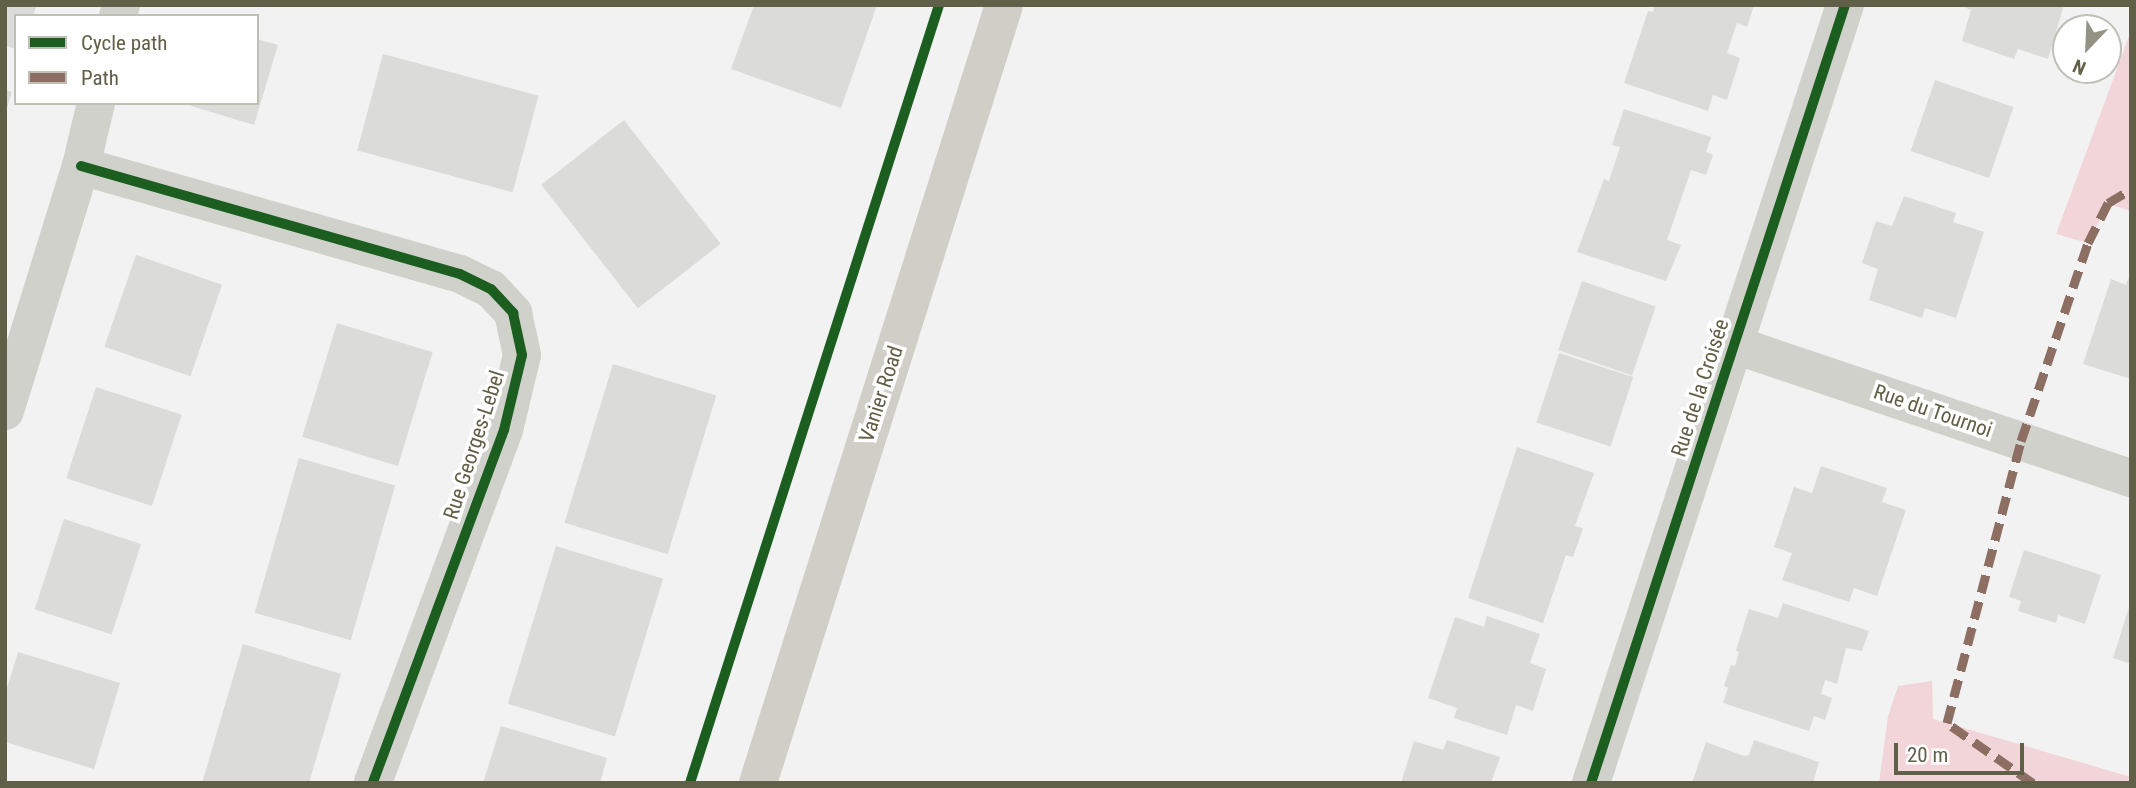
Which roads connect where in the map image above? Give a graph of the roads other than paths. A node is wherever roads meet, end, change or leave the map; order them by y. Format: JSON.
{"nodes":[{"id":1,"x":1004,"y":5,"type":"edge"},
{"id":2,"x":1845,"y":5,"type":"edge"},
{"id":3,"x":96,"y":105,"type":"edge"},
{"id":4,"x":81,"y":166,"type":"junction"},
{"id":5,"x":1735,"y":345,"type":"junction"},
{"id":6,"x":5,"y":411,"type":"edge"},
{"id":7,"x":2131,"y":478,"type":"edge"},
{"id":8,"x":373,"y":783,"type":"edge"},
{"id":9,"x":758,"y":783,"type":"edge"},
{"id":10,"x":1591,"y":783,"type":"edge"}],
"edges":[{"from":1,"to":9,"type":"main road","name":"Vanier Road"},
{"from":2,"to":5,"type":"street","name":"Rue de la Croisée"},
{"from":3,"to":4,"type":"street"},
{"from":4,"to":6,"type":"street"},
{"from":4,"to":8,"type":"street","name":"Rue Georges-Lebel"},
{"from":5,"to":7,"type":"street","name":"Rue du Tournoi"},
{"from":5,"to":10,"type":"street","name":"Rue de la Croisée"}]}
